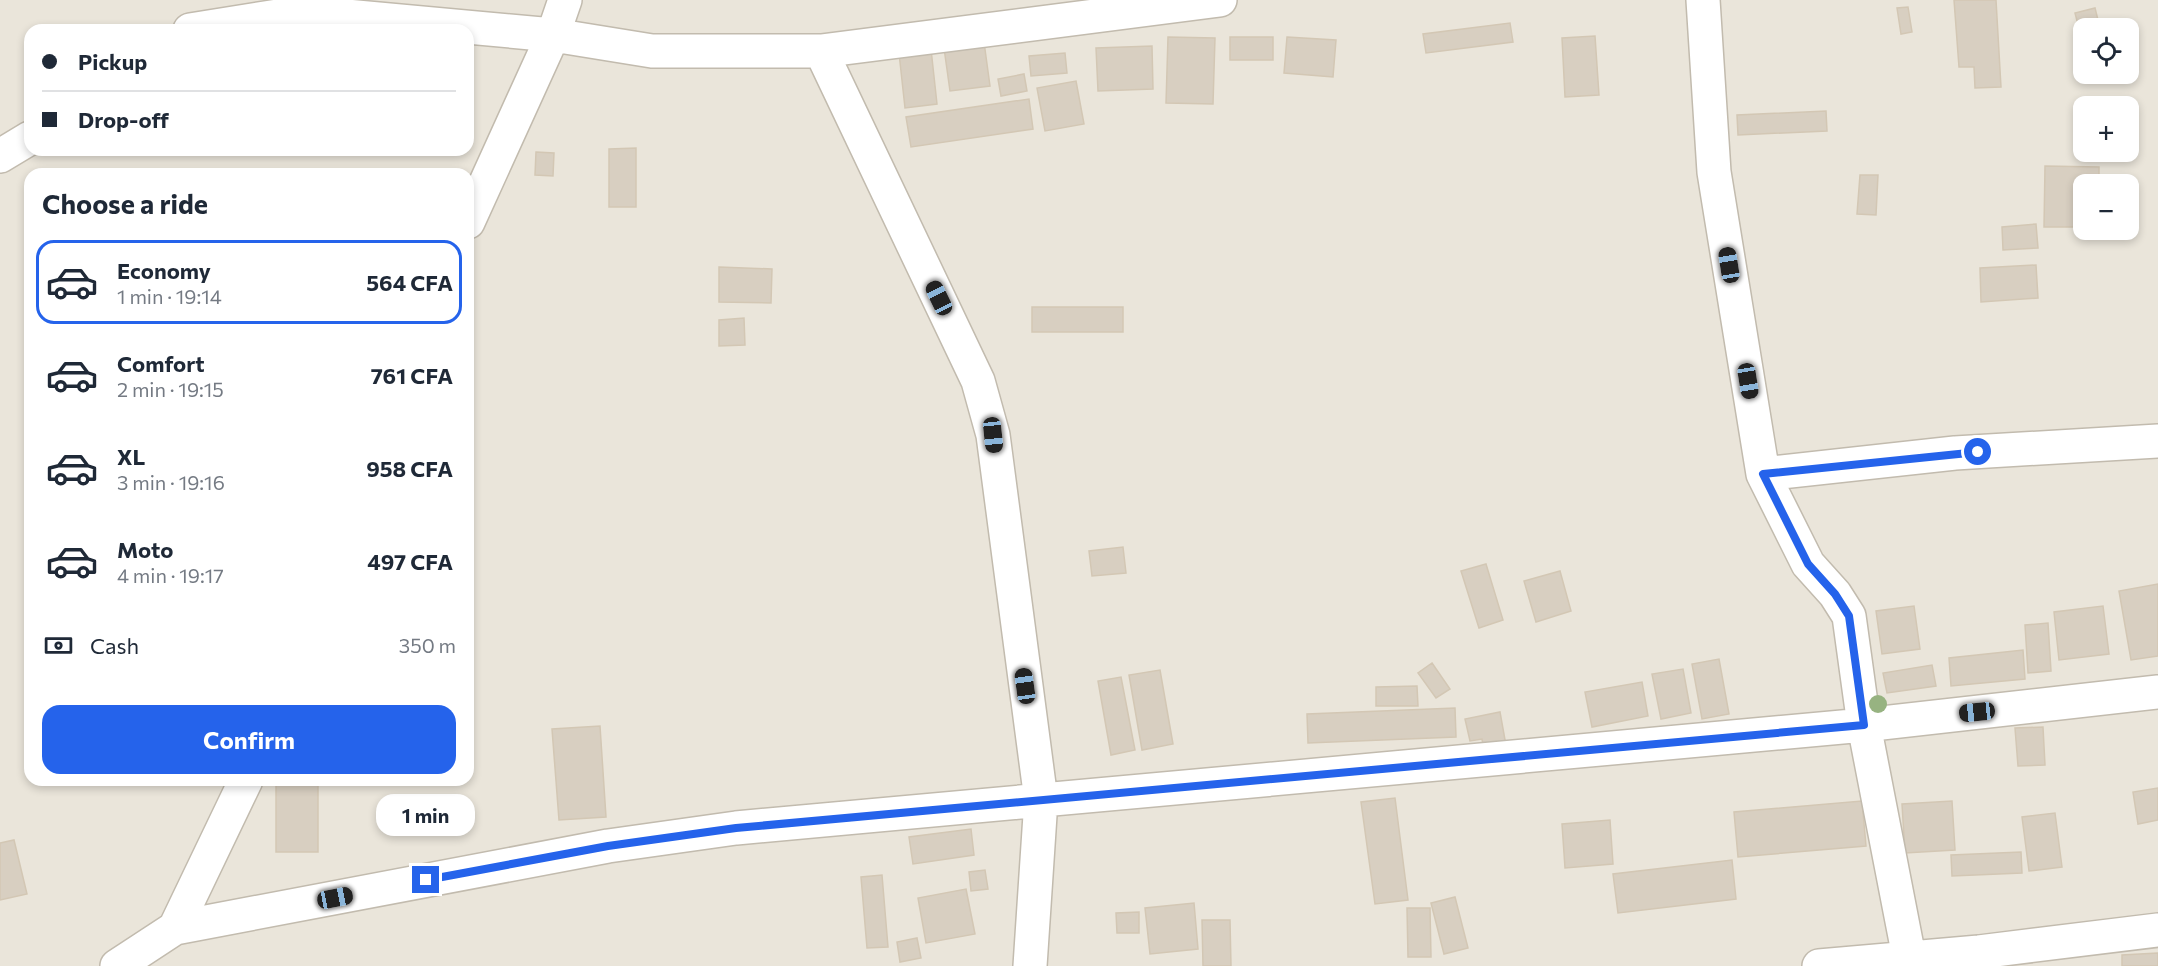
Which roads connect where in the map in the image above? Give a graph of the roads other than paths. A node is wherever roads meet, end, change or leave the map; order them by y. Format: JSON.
{"nodes":[{"id":1,"x":565,"y":0,"type":"edge"},
{"id":2,"x":1220,"y":0,"type":"edge"},
{"id":3,"x":1703,"y":0,"type":"edge"},
{"id":4,"x":1127,"y":7,"type":"edge"},
{"id":5,"x":228,"y":24,"type":"edge"},
{"id":6,"x":433,"y":24,"type":"edge"},
{"id":7,"x":474,"y":28,"type":"edge"},
{"id":8,"x":553,"y":35,"type":"junction"},
{"id":9,"x":821,"y":51,"type":"junction"},
{"id":10,"x":24,"y":142,"type":"edge"},
{"id":11,"x":0,"y":156,"type":"edge"},
{"id":12,"x":474,"y":209,"type":"edge"},
{"id":13,"x":2158,"y":441,"type":"edge"},
{"id":14,"x":1763,"y":474,"type":"junction"},
{"id":15,"x":2158,"y":692,"type":"edge"},
{"id":16,"x":1864,"y":725,"type":"junction"},
{"id":17,"x":243,"y":786,"type":"edge"},
{"id":18,"x":1041,"y":800,"type":"junction"},
{"id":19,"x":175,"y":928,"type":"junction"},
{"id":20,"x":2158,"y":930,"type":"edge"},
{"id":21,"x":1909,"y":957,"type":"junction"},
{"id":22,"x":117,"y":966,"type":"edge"},
{"id":23,"x":1030,"y":966,"type":"edge"},
{"id":24,"x":1819,"y":966,"type":"edge"}],
"edges":[{"from":1,"to":8,"type":"street"},
{"from":2,"to":4,"type":"street"},
{"from":3,"to":14,"type":"street"},
{"from":4,"to":9,"type":"street"},
{"from":5,"to":6,"type":"street"},
{"from":7,"to":8,"type":"street"},
{"from":8,"to":9,"type":"street"},
{"from":8,"to":12,"type":"street"},
{"from":9,"to":18,"type":"street"},
{"from":10,"to":11,"type":"street"},
{"from":13,"to":14,"type":"street"},
{"from":14,"to":16,"type":"street"},
{"from":15,"to":16,"type":"street"},
{"from":16,"to":18,"type":"street"},
{"from":16,"to":21,"type":"street"},
{"from":17,"to":19,"type":"street"},
{"from":18,"to":19,"type":"street"},
{"from":18,"to":23,"type":"street"},
{"from":19,"to":22,"type":"street"},
{"from":20,"to":21,"type":"street"},
{"from":21,"to":24,"type":"street"}]}
